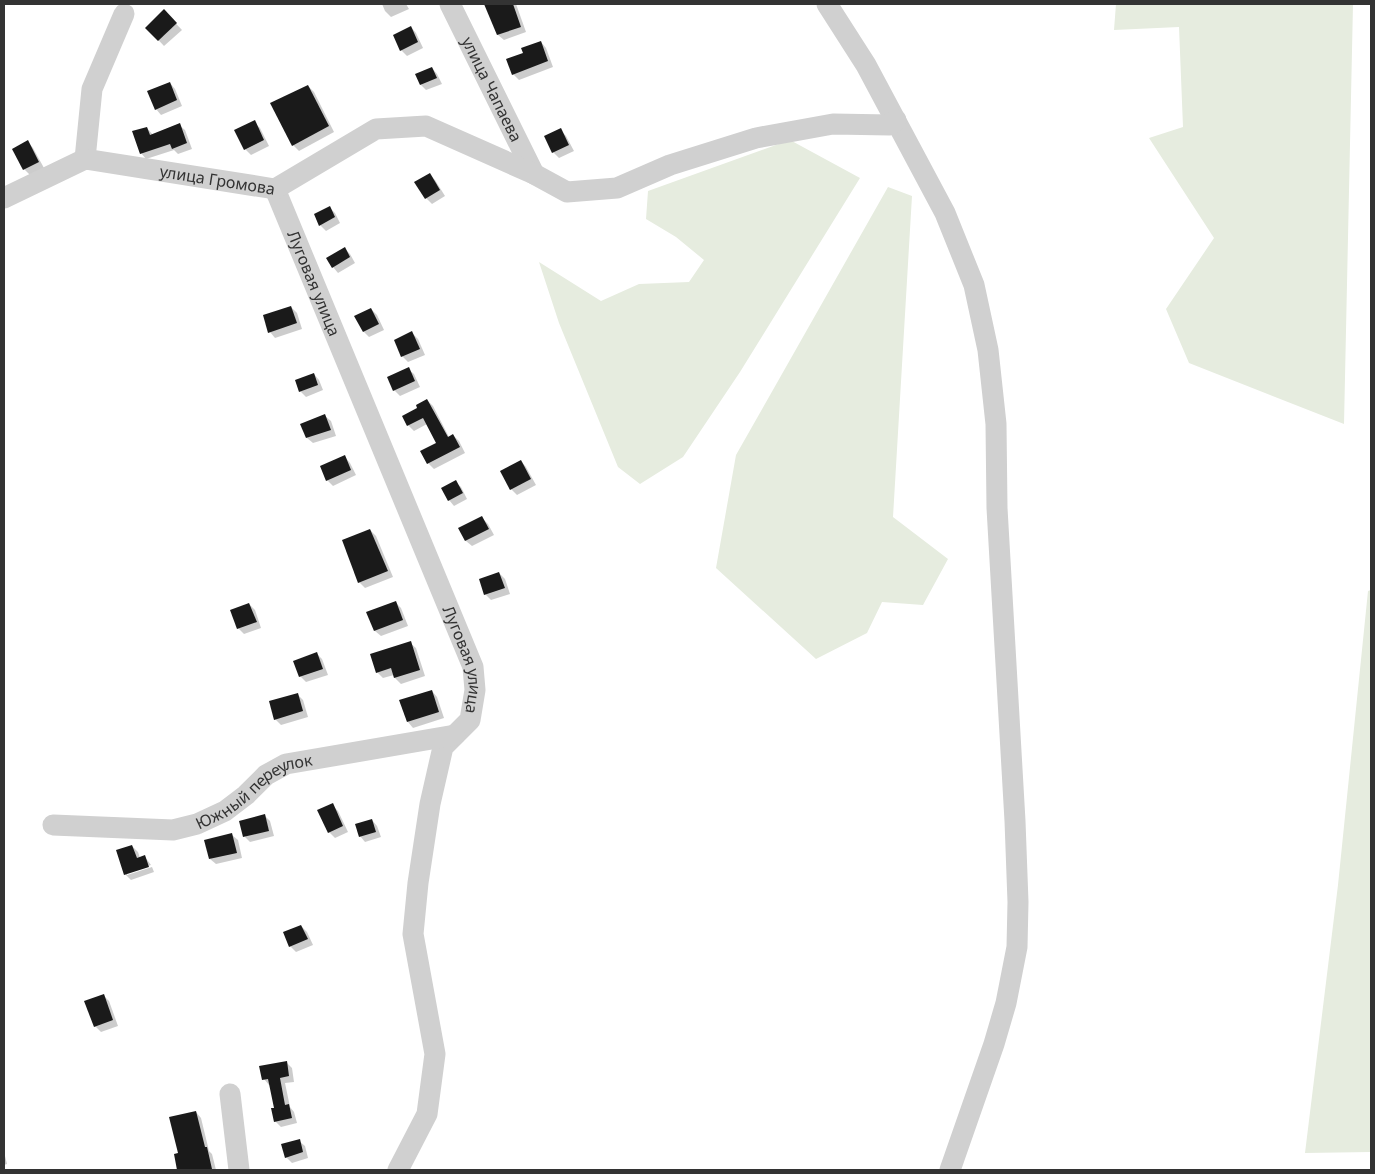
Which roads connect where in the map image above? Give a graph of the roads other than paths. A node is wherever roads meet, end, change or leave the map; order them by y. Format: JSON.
{"nodes":[{"id":1,"x":450,"y":4,"type":"edge"},
{"id":2,"x":827,"y":4,"type":"edge"},
{"id":3,"x":124,"y":14,"type":"dead end"},
{"id":4,"x":896,"y":120,"type":"junction"},
{"id":5,"x":85,"y":159,"type":"junction"},
{"id":6,"x":534,"y":174,"type":"junction"},
{"id":7,"x":275,"y":189,"type":"junction"},
{"id":8,"x":4,"y":198,"type":"edge"},
{"id":9,"x":455,"y":736,"type":"junction"},
{"id":10,"x":53,"y":824,"type":"dead end"},
{"id":11,"x":230,"y":1094,"type":"dead end"},
{"id":12,"x":239,"y":1170,"type":"edge"},
{"id":13,"x":398,"y":1170,"type":"edge"},
{"id":14,"x":950,"y":1170,"type":"edge"}],
"edges":[{"from":1,"to":6,"type":"street","name":"улица Чапаева"},
{"from":2,"to":4,"type":"street"},
{"from":3,"to":5,"type":"street"},
{"from":4,"to":6,"type":"street","name":"улица Громова"},
{"from":4,"to":14,"type":"street"},
{"from":5,"to":7,"type":"street","name":"улица Громова"},
{"from":5,"to":8,"type":"street"},
{"from":6,"to":7,"type":"street","name":"улица Громова"},
{"from":7,"to":9,"type":"street","name":"Луговая улица"},
{"from":9,"to":10,"type":"street","name":"Южный переулок"},
{"from":9,"to":13,"type":"street","name":"Луговая улица"},
{"from":11,"to":12,"type":"street"}]}
